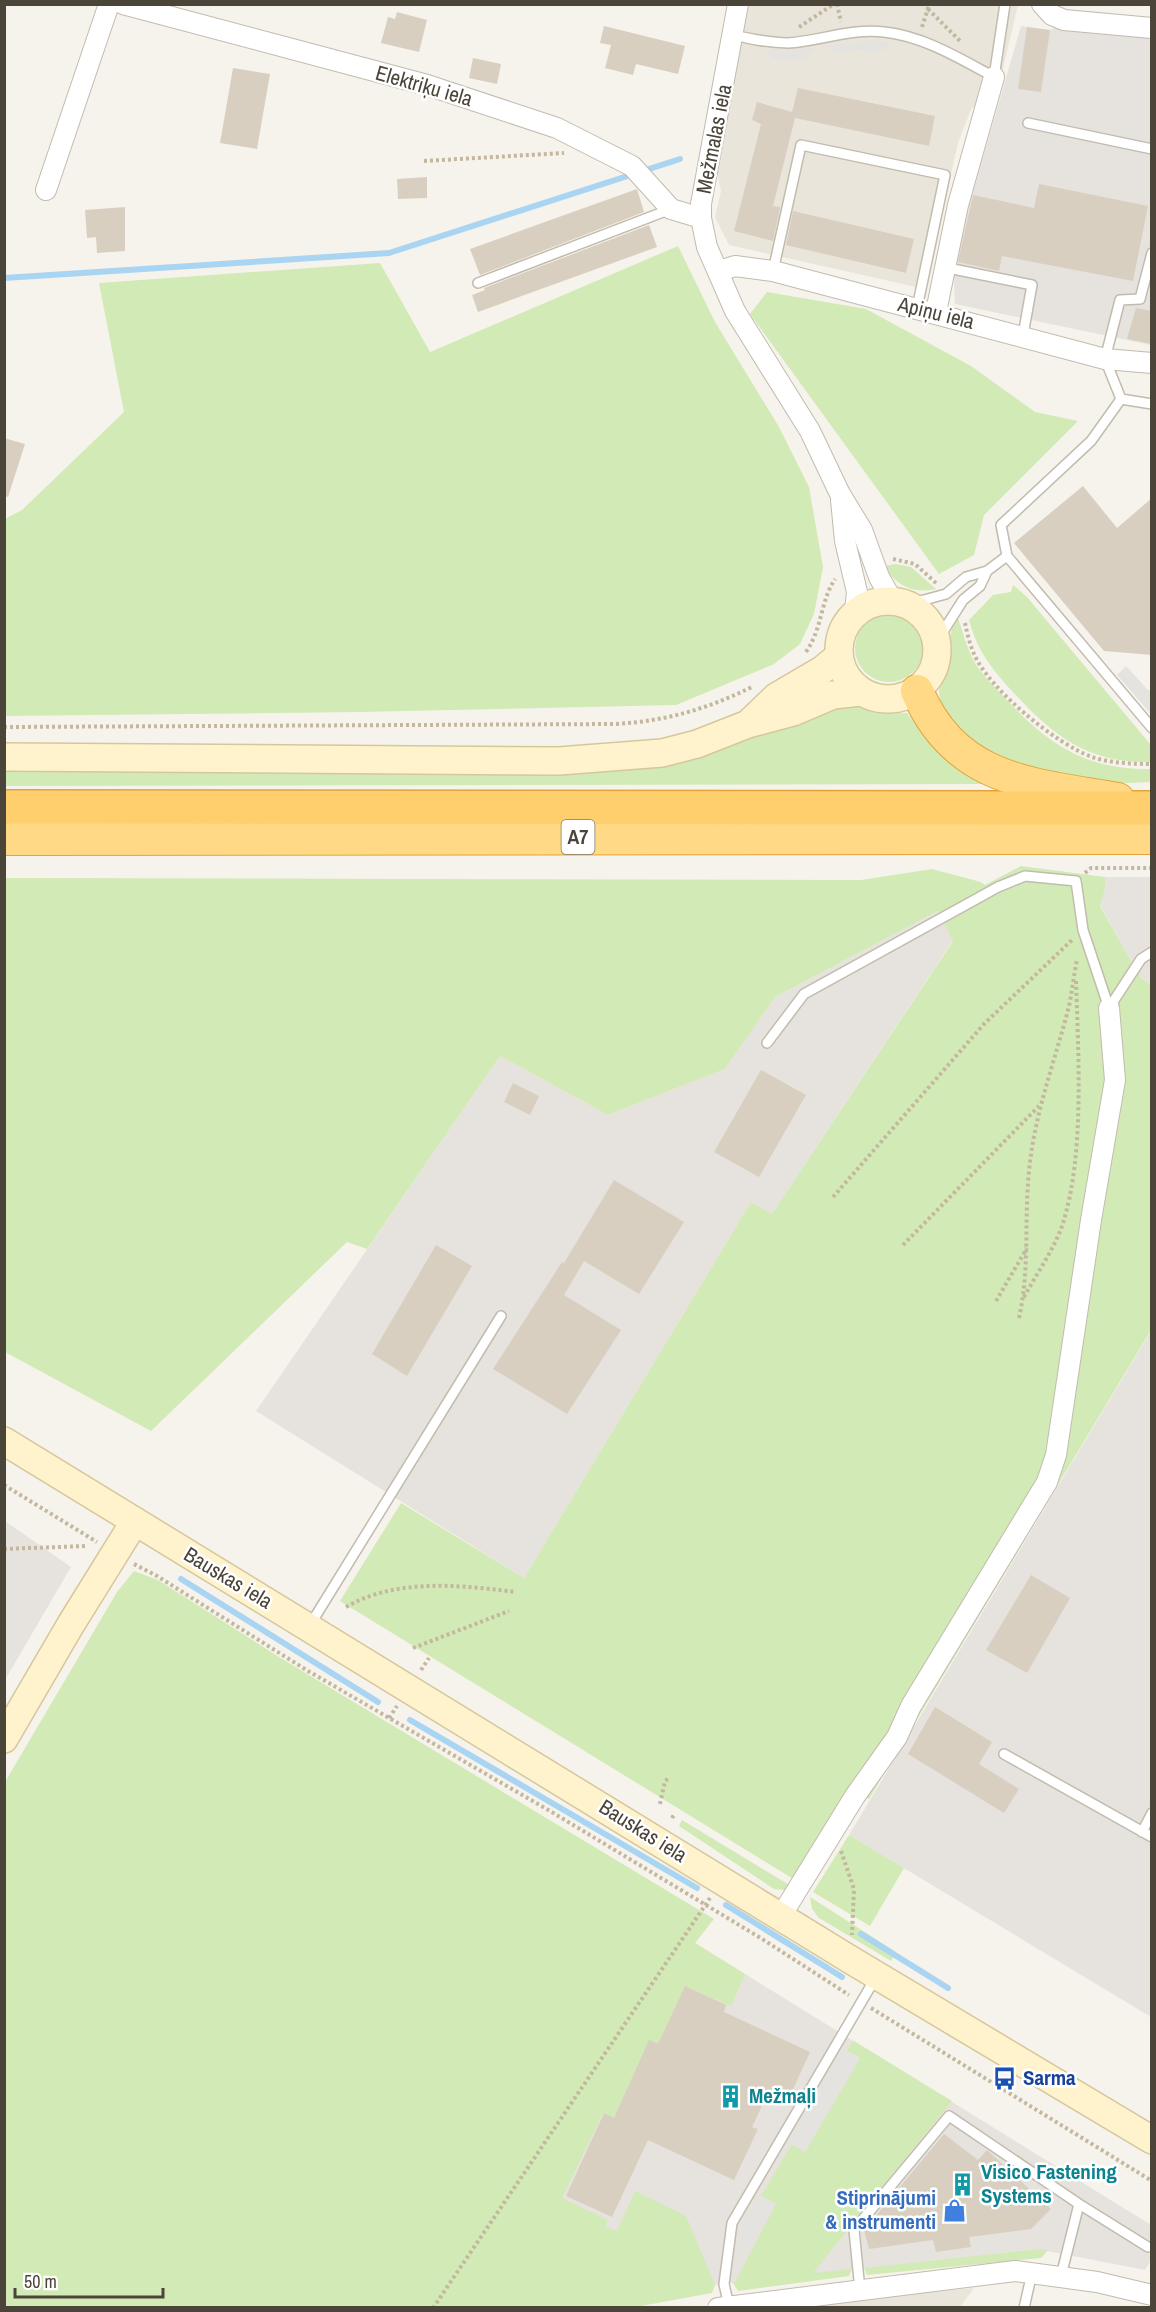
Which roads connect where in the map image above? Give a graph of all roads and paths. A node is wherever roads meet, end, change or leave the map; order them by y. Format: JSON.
{"nodes":[{"id":1,"x":109,"y":4,"type":"edge"},
{"id":2,"x":123,"y":4,"type":"edge"},
{"id":3,"x":738,"y":4,"type":"edge"},
{"id":4,"x":835,"y":4,"type":"edge"},
{"id":5,"x":1005,"y":4,"type":"edge"},
{"id":6,"x":1042,"y":4,"type":"edge"},
{"id":7,"x":928,"y":7,"type":"edge"},
{"id":8,"x":841,"y":22,"type":"dead end"},
{"id":9,"x":921,"y":28,"type":"dead end"},
{"id":10,"x":1152,"y":28,"type":"edge"},
{"id":11,"x":797,"y":30,"type":"dead end"},
{"id":12,"x":733,"y":35,"type":"junction"},
{"id":13,"x":964,"y":48,"type":"dead end"},
{"id":14,"x":994,"y":77,"type":"junction"},
{"id":15,"x":1028,"y":123,"type":"dead end"},
{"id":16,"x":1152,"y":149,"type":"edge"},
{"id":17,"x":603,"y":151,"type":"junction"},
{"id":18,"x":424,"y":161,"type":"dead end"},
{"id":19,"x":46,"y":190,"type":"dead end"},
{"id":20,"x":671,"y":209,"type":"junction"},
{"id":21,"x":701,"y":218,"type":"junction"},
{"id":22,"x":1152,"y":252,"type":"edge"},
{"id":23,"x":944,"y":267,"type":"junction"},
{"id":24,"x":720,"y":271,"type":"junction"},
{"id":25,"x":772,"y":271,"type":"junction"},
{"id":26,"x":478,"y":283,"type":"dead end"},
{"id":27,"x":926,"y":310,"type":"junction"},
{"id":28,"x":1023,"y":335,"type":"junction"},
{"id":29,"x":1105,"y":359,"type":"junction"},
{"id":30,"x":1152,"y":363,"type":"edge"},
{"id":31,"x":1121,"y":399,"type":"junction"},
{"id":32,"x":1152,"y":404,"type":"edge"},
{"id":33,"x":840,"y":494,"type":"junction"},
{"id":34,"x":1007,"y":556,"type":"junction"},
{"id":35,"x":888,"y":559,"type":"dead end"},
{"id":36,"x":987,"y":571,"type":"junction"},
{"id":37,"x":839,"y":576,"type":"dead end"},
{"id":38,"x":939,"y":586,"type":"dead end"},
{"id":39,"x":901,"y":602,"type":"junction"},
{"id":40,"x":855,"y":611,"type":"junction"},
{"id":41,"x":961,"y":615,"type":"dead end"},
{"id":42,"x":937,"y":640,"type":"junction"},
{"id":43,"x":838,"y":656,"type":"junction"},
{"id":44,"x":798,"y":658,"type":"dead end"},
{"id":45,"x":756,"y":685,"type":"dead end"},
{"id":46,"x":917,"y":690,"type":"junction"},
{"id":47,"x":861,"y":692,"type":"junction"},
{"id":48,"x":748,"y":724,"type":"junction"},
{"id":49,"x":1150,"y":725,"type":"edge"},
{"id":50,"x":4,"y":727,"type":"edge"},
{"id":51,"x":4,"y":757,"type":"edge"},
{"id":52,"x":1152,"y":764,"type":"edge"},
{"id":53,"x":1152,"y":806,"type":"edge"},
{"id":54,"x":4,"y":807,"type":"edge"},
{"id":55,"x":1152,"y":838,"type":"edge"},
{"id":56,"x":4,"y":839,"type":"edge"},
{"id":57,"x":1091,"y":868,"type":"dead end"},
{"id":58,"x":1152,"y":868,"type":"edge"},
{"id":59,"x":1083,"y":930,"type":"junction"},
{"id":60,"x":1152,"y":952,"type":"edge"},
{"id":61,"x":1075,"y":969,"type":"junction"},
{"id":62,"x":1109,"y":1008,"type":"junction"},
{"id":63,"x":767,"y":1043,"type":"dead end"},
{"id":64,"x":1040,"y":1106,"type":"junction"},
{"id":65,"x":833,"y":1197,"type":"dead end"},
{"id":66,"x":903,"y":1245,"type":"dead end"},
{"id":67,"x":1027,"y":1248,"type":"junction"},
{"id":68,"x":1024,"y":1298,"type":"junction"},
{"id":69,"x":996,"y":1301,"type":"dead end"},
{"id":70,"x":501,"y":1316,"type":"dead end"},
{"id":71,"x":1019,"y":1318,"type":"dead end"},
{"id":72,"x":4,"y":1441,"type":"edge"},
{"id":73,"x":4,"y":1485,"type":"edge"},
{"id":74,"x":135,"y":1521,"type":"junction"},
{"id":75,"x":86,"y":1546,"type":"dead end"},
{"id":76,"x":4,"y":1548,"type":"edge"},
{"id":77,"x":116,"y":1553,"type":"junction"},
{"id":78,"x":516,"y":1592,"type":"dead end"},
{"id":79,"x":346,"y":1608,"type":"dead end"},
{"id":80,"x":509,"y":1611,"type":"dead end"},
{"id":81,"x":308,"y":1627,"type":"junction"},
{"id":82,"x":413,"y":1648,"type":"dead end"},
{"id":83,"x":4,"y":1739,"type":"edge"},
{"id":84,"x":1004,"y":1754,"type":"dead end"},
{"id":85,"x":669,"y":1778,"type":"dead end"},
{"id":86,"x":660,"y":1804,"type":"dead end"},
{"id":87,"x":675,"y":1813,"type":"dead end"},
{"id":88,"x":1152,"y":1813,"type":"edge"},
{"id":89,"x":672,"y":1818,"type":"dead end"},
{"id":90,"x":1142,"y":1832,"type":"junction"},
{"id":91,"x":833,"y":1834,"type":"junction"},
{"id":92,"x":1152,"y":1837,"type":"edge"},
{"id":93,"x":722,"y":1880,"type":"junction"},
{"id":94,"x":706,"y":1905,"type":"junction"},
{"id":95,"x":781,"y":1916,"type":"junction"},
{"id":96,"x":851,"y":1960,"type":"junction"},
{"id":97,"x":878,"y":1975,"type":"junction"},
{"id":98,"x":862,"y":2002,"type":"junction"},
{"id":99,"x":998,"y":2073,"type":"dead end"},
{"id":100,"x":992,"y":2082,"type":"junction"},
{"id":101,"x":1152,"y":2140,"type":"edge"},
{"id":102,"x":1152,"y":2181,"type":"edge"},
{"id":103,"x":1079,"y":2204,"type":"junction"},
{"id":104,"x":1148,"y":2247,"type":"dead end"},
{"id":105,"x":1032,"y":2273,"type":"junction"},
{"id":106,"x":1061,"y":2276,"type":"junction"},
{"id":107,"x":860,"y":2290,"type":"junction"},
{"id":108,"x":1152,"y":2295,"type":"edge"},
{"id":109,"x":433,"y":2307,"type":"edge"},
{"id":110,"x":724,"y":2307,"type":"edge"},
{"id":111,"x":1024,"y":2307,"type":"edge"}],
"edges":[{"from":1,"to":19,"type":"street"},
{"from":2,"to":17,"type":"street","name":"Elektriķu iela"},
{"from":3,"to":12,"type":"street","name":"Mežmalas iela"},
{"from":4,"to":8,"type":"path"},
{"from":4,"to":11,"type":"path"},
{"from":5,"to":14,"type":"lane"},
{"from":6,"to":10,"type":"street"},
{"from":7,"to":9,"type":"path"},
{"from":7,"to":13,"type":"path"},
{"from":12,"to":14,"type":"lane"},
{"from":12,"to":21,"type":"street","name":"Mežmalas iela"},
{"from":14,"to":23,"type":"street"},
{"from":15,"to":16,"type":"lane"},
{"from":17,"to":18,"type":"path"},
{"from":17,"to":20,"type":"street","name":"Elektriķu iela"},
{"from":20,"to":21,"type":"street"},
{"from":20,"to":26,"type":"lane"},
{"from":21,"to":24,"type":"street","name":"Mežmalas iela"},
{"from":22,"to":29,"type":"lane"},
{"from":23,"to":27,"type":"street"},
{"from":23,"to":28,"type":"lane"},
{"from":24,"to":25,"type":"street","name":"Apiņu iela"},
{"from":24,"to":33,"type":"street","name":"Mežmalas iela"},
{"from":25,"to":27,"type":"street","name":"Apiņu iela"},
{"from":25,"to":27,"type":"lane"},
{"from":27,"to":28,"type":"street","name":"Apiņu iela"},
{"from":28,"to":29,"type":"street","name":"Apiņu iela"},
{"from":29,"to":30,"type":"street","name":"Apiņu iela"},
{"from":29,"to":31,"type":"lane"},
{"from":31,"to":32,"type":"lane"},
{"from":31,"to":34,"type":"lane"},
{"from":33,"to":39,"type":"street"},
{"from":33,"to":40,"type":"street"},
{"from":34,"to":36,"type":"lane"},
{"from":34,"to":49,"type":"lane"},
{"from":35,"to":38,"type":"path"},
{"from":36,"to":39,"type":"lane"},
{"from":36,"to":42,"type":"lane"},
{"from":37,"to":44,"type":"path"},
{"from":39,"to":40,"type":"main road"},
{"from":39,"to":42,"type":"main road"},
{"from":40,"to":43,"type":"main road"},
{"from":41,"to":52,"type":"path"},
{"from":42,"to":46,"type":"main road"},
{"from":43,"to":47,"type":"main road"},
{"from":43,"to":48,"type":"main road"},
{"from":45,"to":50,"type":"path"},
{"from":46,"to":47,"type":"main road"},
{"from":46,"to":53,"type":"highway"},
{"from":47,"to":48,"type":"main road"},
{"from":48,"to":51,"type":"main road"},
{"from":53,"to":54,"type":"highway","number":"A7"},
{"from":55,"to":56,"type":"highway","number":"A7"},
{"from":57,"to":58,"type":"path"},
{"from":59,"to":61,"type":"path"},
{"from":59,"to":62,"type":"lane"},
{"from":59,"to":63,"type":"lane"},
{"from":59,"to":65,"type":"path"},
{"from":60,"to":62,"type":"lane"},
{"from":61,"to":64,"type":"path"},
{"from":61,"to":68,"type":"path"},
{"from":62,"to":91,"type":"street"},
{"from":64,"to":66,"type":"path"},
{"from":64,"to":67,"type":"path"},
{"from":67,"to":68,"type":"path"},
{"from":67,"to":69,"type":"path"},
{"from":68,"to":71,"type":"path"},
{"from":70,"to":81,"type":"lane"},
{"from":72,"to":74,"type":"main road","name":"Bauskas iela"},
{"from":73,"to":77,"type":"path"},
{"from":74,"to":77,"type":"main road"},
{"from":74,"to":81,"type":"main road","name":"Bauskas iela"},
{"from":75,"to":76,"type":"path"},
{"from":77,"to":83,"type":"main road"},
{"from":77,"to":94,"type":"path"},
{"from":78,"to":79,"type":"path"},
{"from":80,"to":82,"type":"path"},
{"from":81,"to":93,"type":"main road","name":"Bauskas iela"},
{"from":84,"to":90,"type":"lane"},
{"from":85,"to":86,"type":"path"},
{"from":87,"to":89,"type":"path"},
{"from":88,"to":90,"type":"lane"},
{"from":90,"to":92,"type":"lane"},
{"from":91,"to":95,"type":"street"},
{"from":91,"to":96,"type":"path"},
{"from":93,"to":94,"type":"path"},
{"from":93,"to":95,"type":"main road","name":"Bauskas iela"},
{"from":94,"to":98,"type":"path"},
{"from":94,"to":109,"type":"path"},
{"from":95,"to":96,"type":"main road","name":"Bauskas iela"},
{"from":96,"to":97,"type":"main road","name":"Bauskas iela"},
{"from":97,"to":98,"type":"lane"},
{"from":97,"to":101,"type":"main road","name":"Bauskas iela"},
{"from":98,"to":100,"type":"path"},
{"from":98,"to":110,"type":"lane"},
{"from":99,"to":100,"type":"path"},
{"from":100,"to":102,"type":"path"},
{"from":103,"to":104,"type":"lane"},
{"from":103,"to":106,"type":"lane"},
{"from":103,"to":107,"type":"lane"},
{"from":105,"to":106,"type":"street"},
{"from":105,"to":107,"type":"street"},
{"from":105,"to":111,"type":"lane"},
{"from":106,"to":108,"type":"street"},
{"from":107,"to":110,"type":"street"}]}
